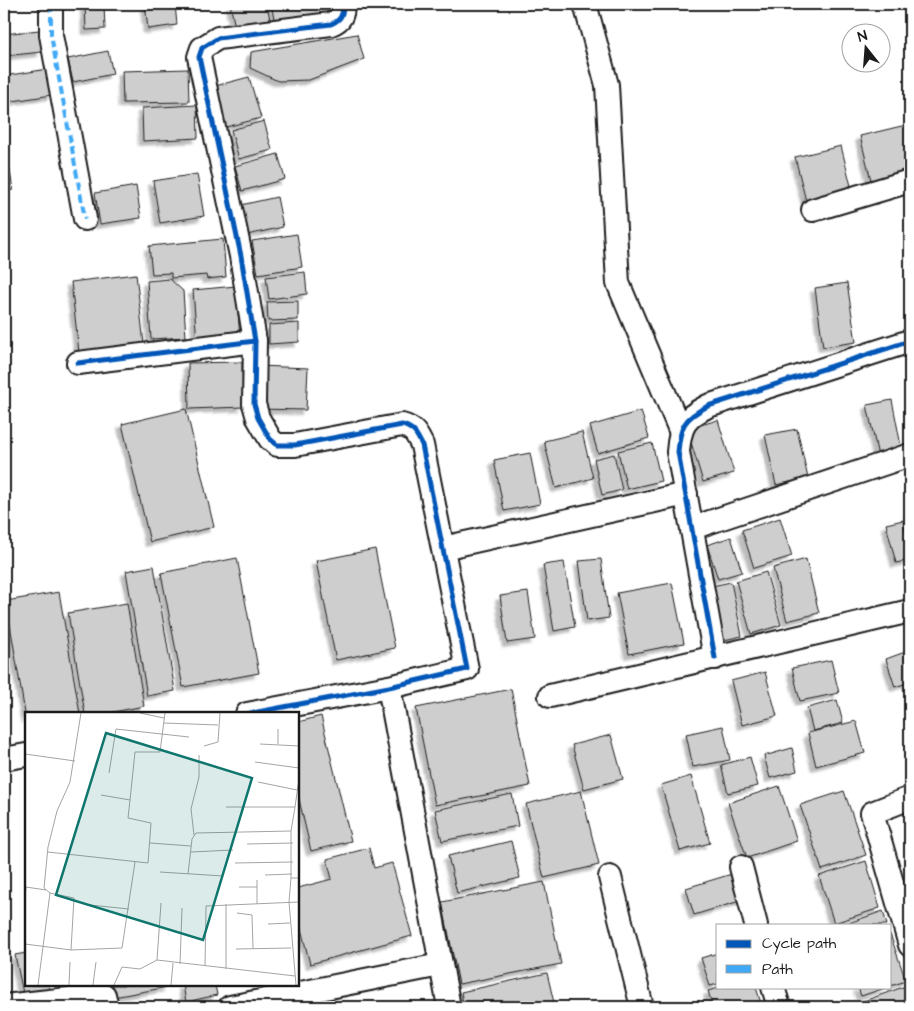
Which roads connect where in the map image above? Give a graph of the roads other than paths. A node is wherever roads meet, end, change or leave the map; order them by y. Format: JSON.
{"nodes":[{"id":1,"x":51,"y":4,"type":"edge"},
{"id":2,"x":342,"y":4,"type":"edge"},
{"id":3,"x":585,"y":4,"type":"edge"},
{"id":4,"x":910,"y":181,"type":"edge"},
{"id":5,"x":813,"y":210,"type":"dead end"},
{"id":6,"x":85,"y":219,"type":"dead end"},
{"id":7,"x":254,"y":341,"type":"junction"},
{"id":8,"x":910,"y":341,"type":"edge"},
{"id":9,"x":78,"y":363,"type":"dead end"},
{"id":10,"x":680,"y":430,"type":"junction"},
{"id":11,"x":910,"y":455,"type":"edge"},
{"id":12,"x":686,"y":494,"type":"junction"},
{"id":13,"x":692,"y":528,"type":"junction"},
{"id":14,"x":442,"y":548,"type":"junction"},
{"id":15,"x":910,"y":611,"type":"edge"},
{"id":16,"x":715,"y":658,"type":"junction"},
{"id":17,"x":389,"y":687,"type":"junction"},
{"id":18,"x":550,"y":696,"type":"dead end"},
{"id":19,"x":258,"y":712,"type":"edge"},
{"id":20,"x":25,"y":755,"type":"edge"},
{"id":21,"x":4,"y":759,"type":"edge"},
{"id":22,"x":910,"y":798,"type":"edge"},
{"id":23,"x":741,"y":867,"type":"dead end"},
{"id":24,"x":610,"y":877,"type":"dead end"},
{"id":25,"x":756,"y":924,"type":"edge"},
{"id":26,"x":910,"y":945,"type":"edge"},
{"id":27,"x":440,"y":965,"type":"junction"},
{"id":28,"x":774,"y":988,"type":"edge"},
{"id":29,"x":4,"y":1006,"type":"edge"},
{"id":30,"x":107,"y":1007,"type":"edge"},
{"id":31,"x":230,"y":1007,"type":"edge"},
{"id":32,"x":449,"y":1007,"type":"edge"},
{"id":33,"x":642,"y":1007,"type":"edge"},
{"id":34,"x":779,"y":1007,"type":"edge"}],
"edges":[{"from":1,"to":6,"type":"street"},
{"from":2,"to":7,"type":"street"},
{"from":3,"to":10,"type":"street"},
{"from":4,"to":5,"type":"street"},
{"from":7,"to":9,"type":"street"},
{"from":7,"to":14,"type":"street"},
{"from":8,"to":10,"type":"street"},
{"from":10,"to":12,"type":"street"},
{"from":11,"to":13,"type":"street"},
{"from":12,"to":13,"type":"street"},
{"from":12,"to":14,"type":"street"},
{"from":13,"to":16,"type":"street"},
{"from":14,"to":17,"type":"street"},
{"from":15,"to":16,"type":"street"},
{"from":16,"to":18,"type":"street"},
{"from":17,"to":19,"type":"street"},
{"from":17,"to":27,"type":"street"},
{"from":20,"to":21,"type":"street"},
{"from":22,"to":26,"type":"street"},
{"from":23,"to":25,"type":"street"},
{"from":24,"to":33,"type":"street"},
{"from":27,"to":31,"type":"street"},
{"from":27,"to":32,"type":"street"},
{"from":28,"to":34,"type":"street"},
{"from":29,"to":30,"type":"street"}]}
